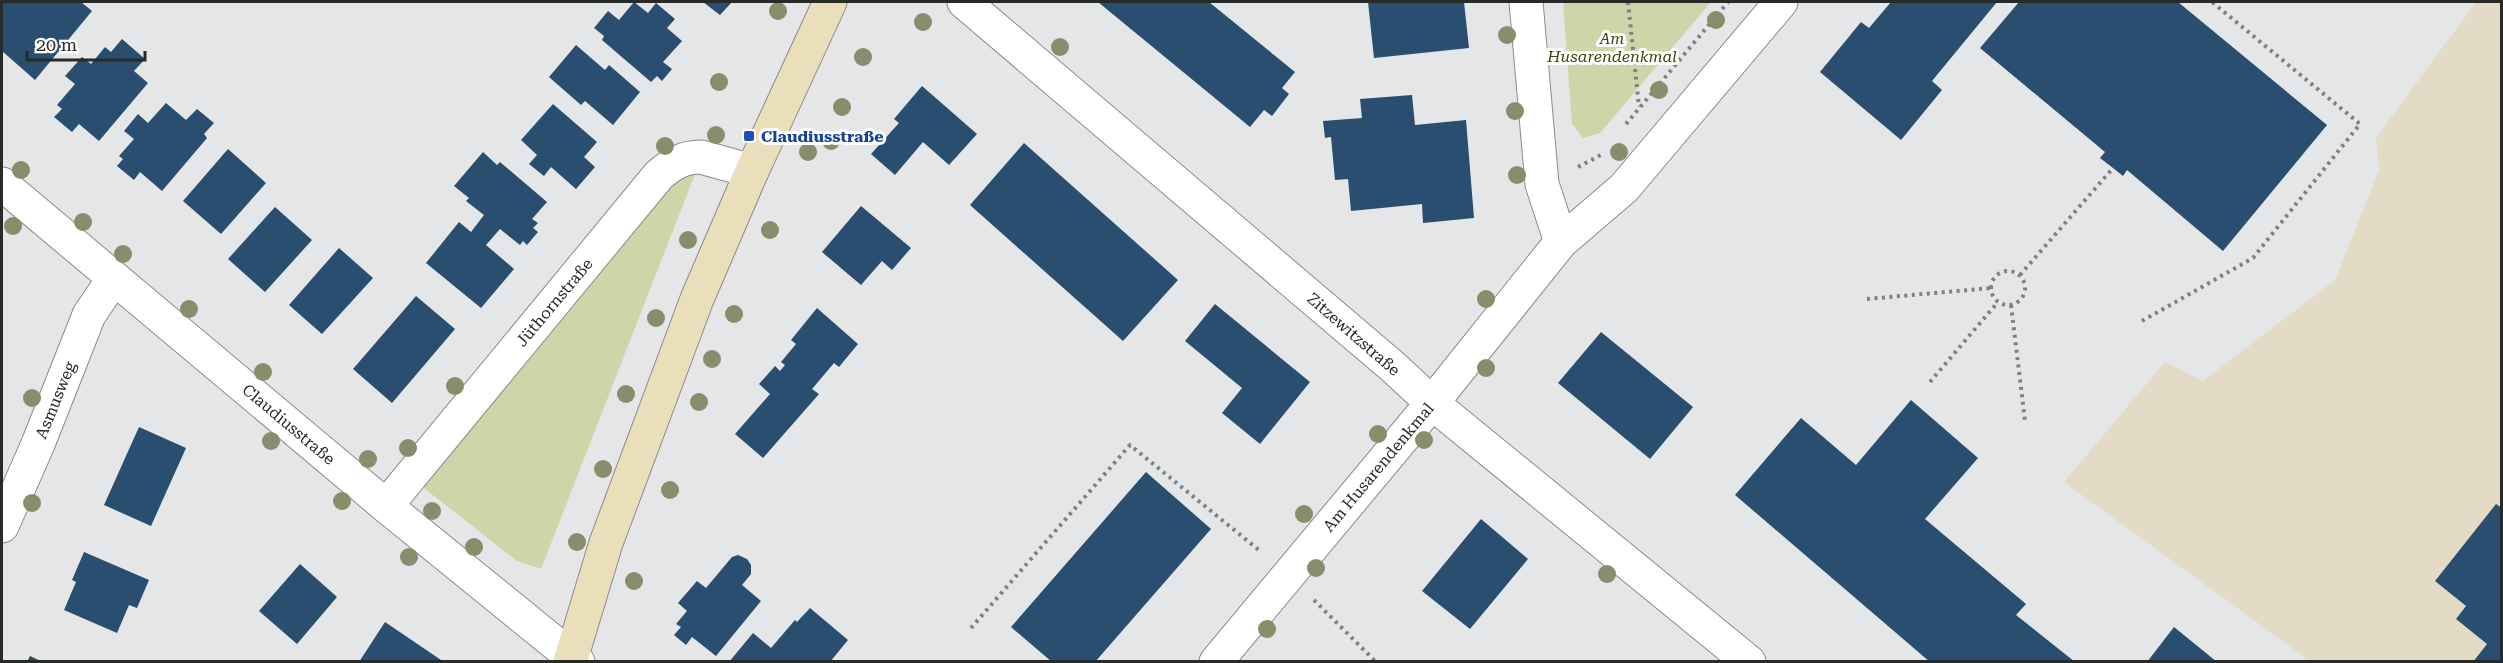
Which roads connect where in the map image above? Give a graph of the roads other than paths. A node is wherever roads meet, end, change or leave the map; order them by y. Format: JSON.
{"nodes":[{"id":1,"x":830,"y":2,"type":"edge"},
{"id":2,"x":964,"y":2,"type":"edge"},
{"id":3,"x":1526,"y":2,"type":"edge"},
{"id":4,"x":1781,"y":2,"type":"edge"},
{"id":5,"x":752,"y":171,"type":"junction"},
{"id":6,"x":2,"y":184,"type":"edge"},
{"id":7,"x":1561,"y":242,"type":"junction"},
{"id":8,"x":114,"y":278,"type":"junction"},
{"id":9,"x":1432,"y":403,"type":"junction"},
{"id":10,"x":386,"y":506,"type":"junction"},
{"id":11,"x":2,"y":526,"type":"edge"},
{"id":12,"x":573,"y":659,"type":"edge"},
{"id":13,"x":1216,"y":662,"type":"edge"},
{"id":14,"x":1749,"y":662,"type":"edge"}],
"edges":[{"from":1,"to":5,"type":"street"},
{"from":2,"to":9,"type":"street","name":"Zitzewitzstraße"},
{"from":3,"to":7,"type":"street"},
{"from":4,"to":7,"type":"street","name":"Am Husarendenkmal"},
{"from":5,"to":10,"type":"street","name":"Jüthornstraße"},
{"from":5,"to":12,"type":"street"},
{"from":6,"to":8,"type":"street","name":"Claudiusstraße"},
{"from":7,"to":9,"type":"street","name":"Am Husarendenkmal"},
{"from":8,"to":10,"type":"street","name":"Claudiusstraße"},
{"from":8,"to":11,"type":"street","name":"Asmusweg"},
{"from":9,"to":13,"type":"street","name":"Am Husarendenkmal"},
{"from":9,"to":14,"type":"street","name":"Zitzewitzstraße"},
{"from":10,"to":12,"type":"street","name":"Claudiusstraße"}]}
